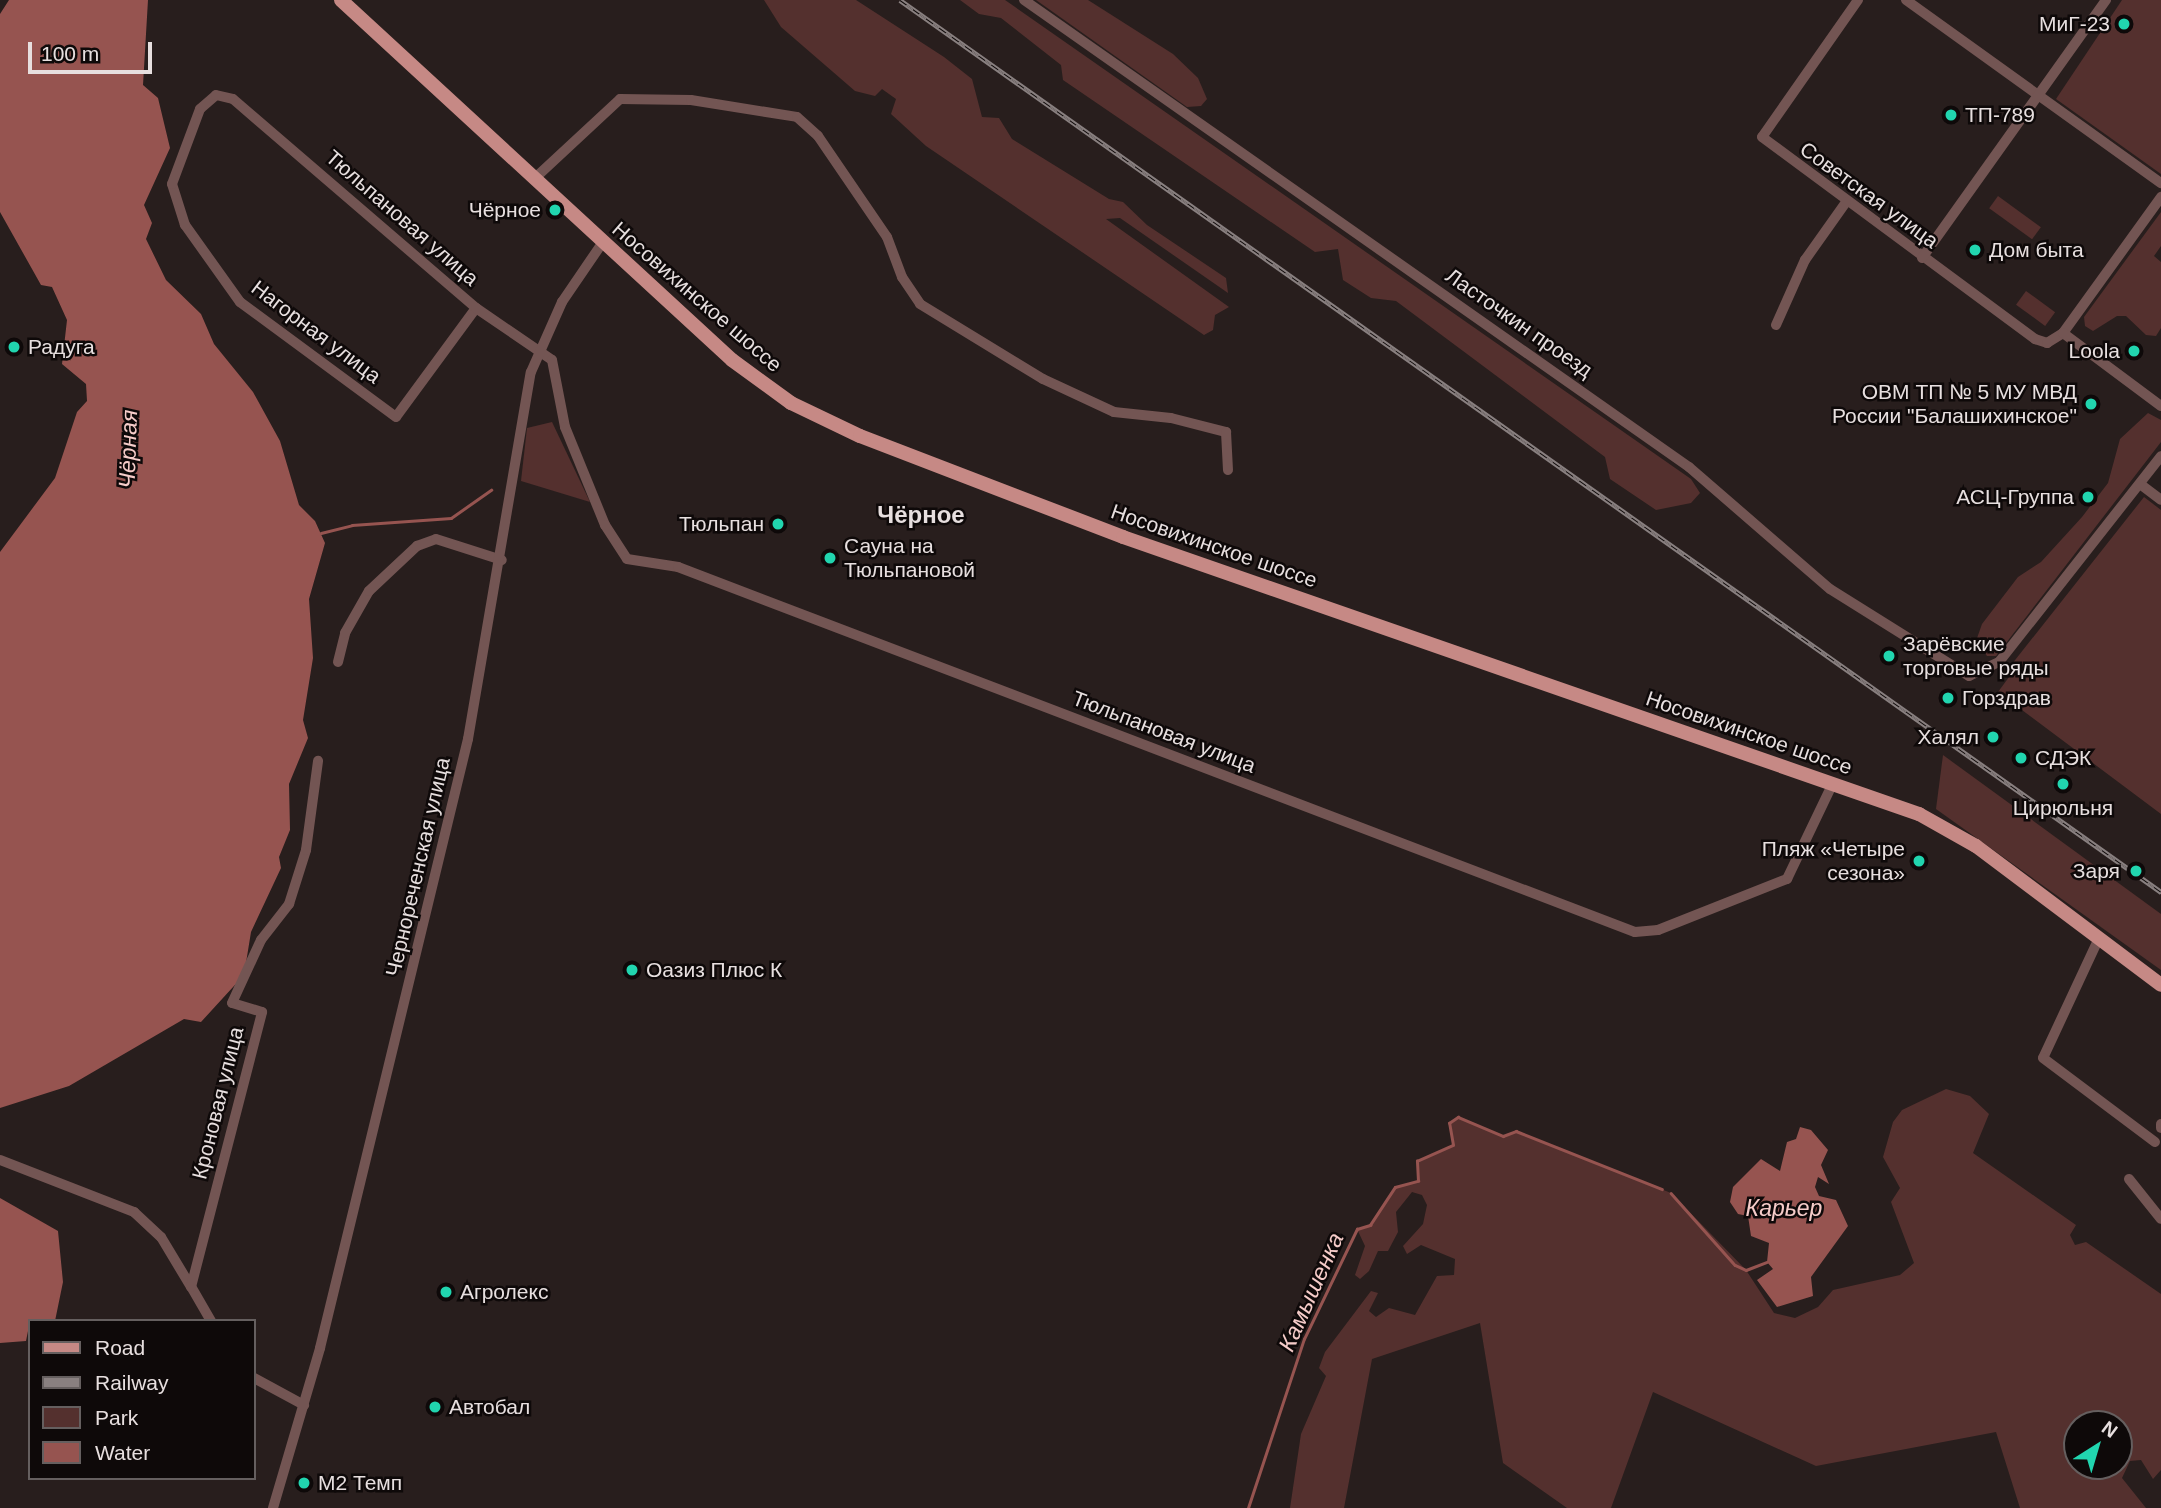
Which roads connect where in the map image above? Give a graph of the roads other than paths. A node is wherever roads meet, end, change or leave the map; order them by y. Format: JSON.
{"nodes":[{"id":1,"x":341,"y":0,"type":"edge"},
{"id":2,"x":1024,"y":0,"type":"edge"},
{"id":3,"x":1858,"y":0,"type":"edge"},
{"id":4,"x":1906,"y":0,"type":"edge"},
{"id":5,"x":2106,"y":0,"type":"edge"},
{"id":6,"x":2039,"y":95,"type":"junction"},
{"id":7,"x":233,"y":99,"type":"joint"},
{"id":8,"x":534,"y":179,"type":"junction"},
{"id":9,"x":2161,"y":183,"type":"edge"},
{"id":10,"x":2161,"y":197,"type":"edge"},
{"id":11,"x":1846,"y":202,"type":"junction"},
{"id":12,"x":603,"y":242,"type":"junction"},
{"id":13,"x":1922,"y":258,"type":"junction"},
{"id":14,"x":476,"y":308,"type":"junction"},
{"id":15,"x":1776,"y":325,"type":"dead end"},
{"id":16,"x":549,"y":327,"type":"junction"},
{"id":17,"x":2063,"y":333,"type":"junction"},
{"id":18,"x":538,"y":352,"type":"junction"},
{"id":19,"x":552,"y":360,"type":"junction"},
{"id":20,"x":2161,"y":406,"type":"edge"},
{"id":21,"x":2161,"y":456,"type":"edge"},
{"id":22,"x":1228,"y":470,"type":"dead end"},
{"id":23,"x":2140,"y":484,"type":"junction"},
{"id":24,"x":2161,"y":500,"type":"edge"},
{"id":25,"x":502,"y":560,"type":"junction"},
{"id":26,"x":338,"y":662,"type":"dead end"},
{"id":27,"x":318,"y":761,"type":"dead end"},
{"id":28,"x":1833,"y":783,"type":"junction"},
{"id":29,"x":2099,"y":938,"type":"junction"},
{"id":30,"x":2161,"y":985,"type":"edge"},
{"id":31,"x":2155,"y":1142,"type":"dead end"},
{"id":32,"x":0,"y":1160,"type":"edge"},
{"id":33,"x":2129,"y":1179,"type":"dead end"},
{"id":34,"x":2161,"y":1219,"type":"edge"},
{"id":35,"x":191,"y":1287,"type":"junction"},
{"id":36,"x":210,"y":1319,"type":"edge"},
{"id":37,"x":256,"y":1379,"type":"edge"},
{"id":38,"x":304,"y":1405,"type":"junction"},
{"id":39,"x":273,"y":1508,"type":"edge"}],
"edges":[{"from":1,"to":8,"type":"main road","name":"Носовихинское шоссе"},
{"from":2,"to":23,"type":"street","name":"Ласточкин проезд"},
{"from":3,"to":11,"type":"street","name":"Советская улица"},
{"from":4,"to":6,"type":"street"},
{"from":5,"to":6,"type":"street"},
{"from":6,"to":9,"type":"street"},
{"from":6,"to":13,"type":"street"},
{"from":7,"to":14,"type":"street","name":"Тюльпановая улица"},
{"from":7,"to":14,"type":"street","name":"Нагорная улица"},
{"from":8,"to":12,"type":"main road","name":"Носовихинское шоссе"},
{"from":8,"to":22,"type":"street"},
{"from":10,"to":17,"type":"street"},
{"from":11,"to":13,"type":"street","name":"Советская улица"},
{"from":11,"to":15,"type":"street"},
{"from":12,"to":16,"type":"street","name":"Чернореченская улица"},
{"from":12,"to":28,"type":"main road","name":"Носовихинское шоссе"},
{"from":13,"to":17,"type":"street","name":"Советская улица"},
{"from":14,"to":18,"type":"street","name":"Тюльпановая улица"},
{"from":16,"to":18,"type":"street","name":"Чернореченская улица"},
{"from":16,"to":19,"type":"street","name":"Тюльпановая улица"},
{"from":17,"to":20,"type":"street"},
{"from":18,"to":19,"type":"street","name":"Тюльпановая улица"},
{"from":18,"to":25,"type":"street","name":"Чернореченская улица"},
{"from":19,"to":28,"type":"street","name":"Тюльпановая улица"},
{"from":21,"to":23,"type":"street"},
{"from":23,"to":24,"type":"street"},
{"from":25,"to":26,"type":"street"},
{"from":25,"to":38,"type":"street","name":"Чернореченская улица"},
{"from":27,"to":35,"type":"street","name":"Кроновая улица"},
{"from":28,"to":29,"type":"main road","name":"Носовихинское шоссе"},
{"from":29,"to":30,"type":"main road","name":"Носовихинское шоссе"},
{"from":29,"to":31,"type":"street"},
{"from":32,"to":35,"type":"street"},
{"from":33,"to":34,"type":"street"},
{"from":35,"to":36,"type":"street"},
{"from":37,"to":38,"type":"street"},
{"from":38,"to":39,"type":"street","name":"Чернореченская улица"}]}
